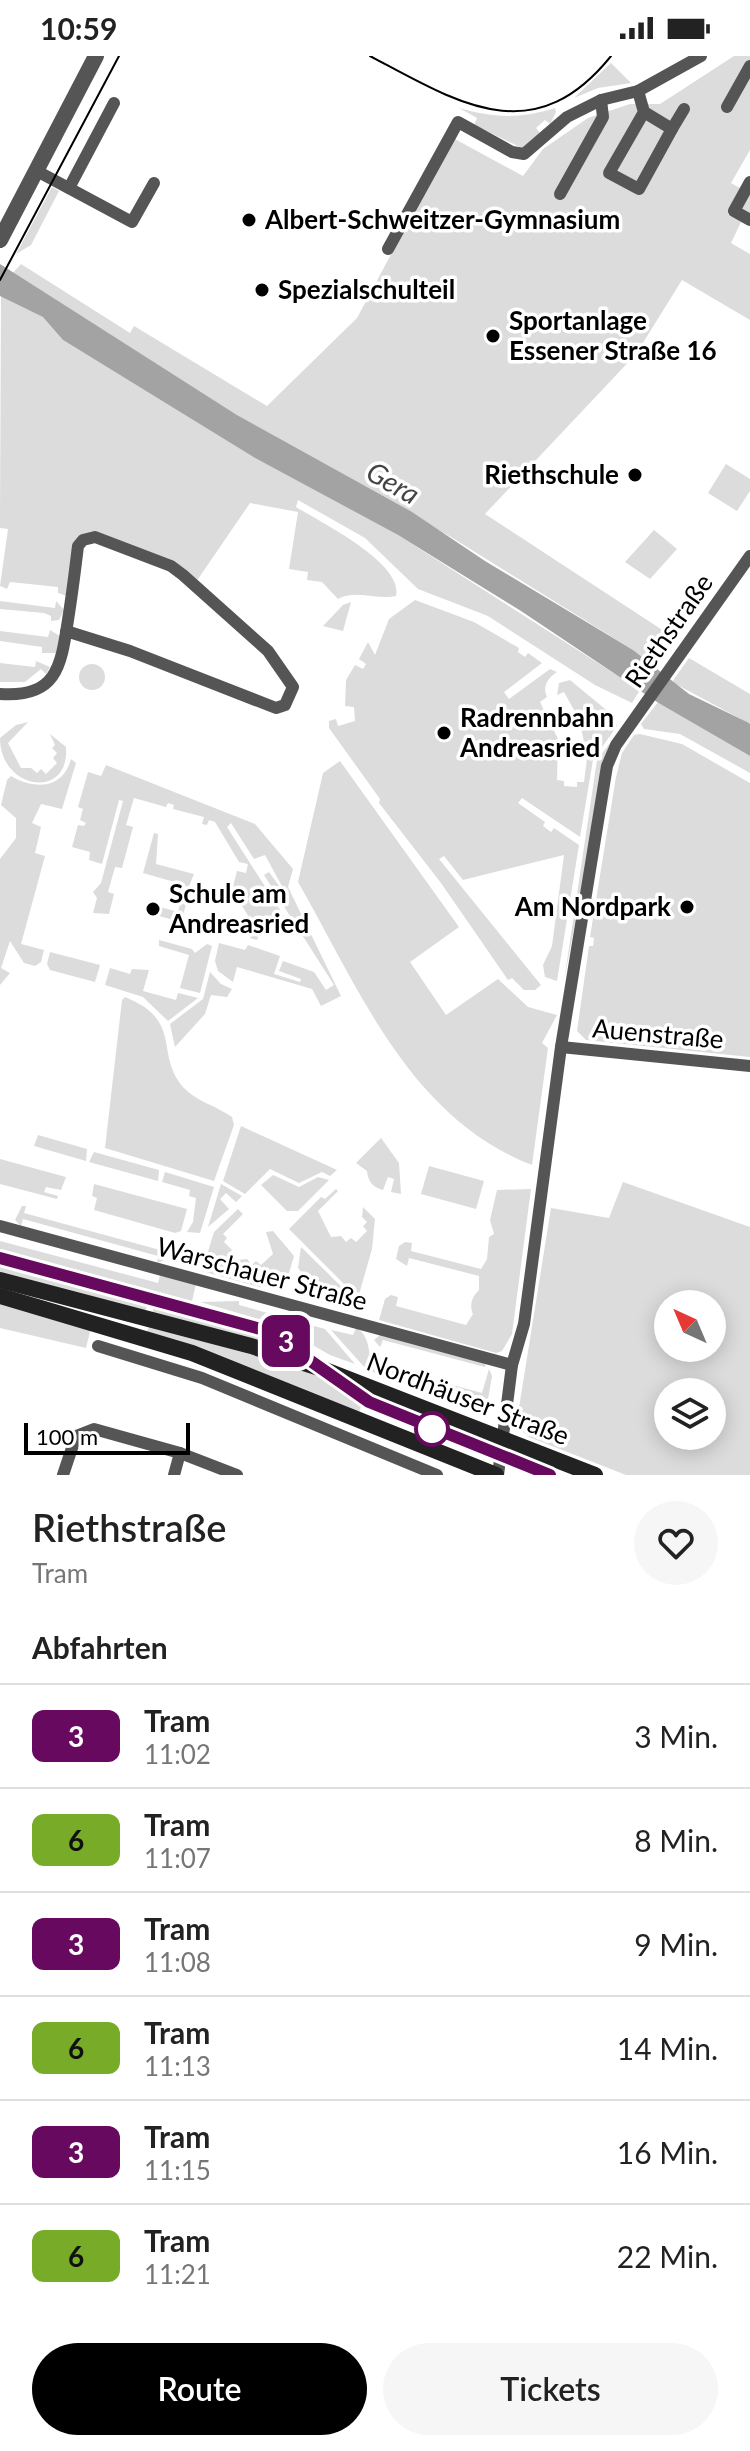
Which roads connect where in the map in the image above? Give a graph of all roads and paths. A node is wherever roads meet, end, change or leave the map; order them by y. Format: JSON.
{"nodes":[{"id":1,"x":96,"y":56,"type":"edge"},
{"id":2,"x":701,"y":56,"type":"edge"},
{"id":3,"x":750,"y":66,"type":"edge"},
{"id":4,"x":638,"y":91,"type":"junction"},
{"id":5,"x":601,"y":100,"type":"junction"},
{"id":6,"x":114,"y":103,"type":"dead end"},
{"id":7,"x":727,"y":107,"type":"dead end"},
{"id":8,"x":684,"y":109,"type":"dead end"},
{"id":9,"x":644,"y":112,"type":"junction"},
{"id":10,"x":672,"y":129,"type":"junction"},
{"id":11,"x":35,"y":170,"type":"junction"},
{"id":12,"x":750,"y":182,"type":"edge"},
{"id":13,"x":154,"y":183,"type":"dead end"},
{"id":14,"x":69,"y":188,"type":"junction"},
{"id":15,"x":560,"y":194,"type":"dead end"},
{"id":16,"x":750,"y":220,"type":"edge"},
{"id":17,"x":0,"y":240,"type":"edge"},
{"id":18,"x":388,"y":249,"type":"dead end"},
{"id":19,"x":748,"y":563,"type":"edge"},
{"id":20,"x":66,"y":631,"type":"junction"},
{"id":21,"x":0,"y":694,"type":"edge"},
{"id":22,"x":561,"y":1047,"type":"junction"},
{"id":23,"x":750,"y":1066,"type":"edge"},
{"id":24,"x":0,"y":1226,"type":"edge"},
{"id":25,"x":0,"y":1280,"type":"edge"},
{"id":26,"x":0,"y":1296,"type":"edge"},
{"id":27,"x":98,"y":1346,"type":"dead end"},
{"id":28,"x":512,"y":1365,"type":"junction"},
{"id":29,"x":502,"y":1438,"type":"junction"},
{"id":30,"x":416,"y":1445,"type":"junction"},
{"id":31,"x":180,"y":1453,"type":"junction"},
{"id":32,"x":63,"y":1475,"type":"edge"},
{"id":33,"x":174,"y":1475,"type":"edge"},
{"id":34,"x":237,"y":1475,"type":"edge"},
{"id":35,"x":437,"y":1475,"type":"edge"},
{"id":36,"x":457,"y":1475,"type":"edge"},
{"id":37,"x":497,"y":1475,"type":"edge"},
{"id":38,"x":595,"y":1475,"type":"edge"}],
"edges":[{"from":1,"to":11,"type":"street"},
{"from":2,"to":4,"type":"street"},
{"from":3,"to":7,"type":"street"},
{"from":4,"to":5,"type":"street"},
{"from":4,"to":9,"type":"street"},
{"from":5,"to":15,"type":"street"},
{"from":5,"to":18,"type":"street"},
{"from":6,"to":14,"type":"street"},
{"from":8,"to":10,"type":"street"},
{"from":9,"to":10,"type":"street"},
{"from":9,"to":10,"type":"street"},
{"from":11,"to":14,"type":"street"},
{"from":11,"to":17,"type":"street"},
{"from":12,"to":16,"type":"street"},
{"from":13,"to":14,"type":"street"},
{"from":19,"to":22,"type":"street","name":"Riethstraße"},
{"from":20,"to":20,"type":"street"},
{"from":20,"to":21,"type":"street"},
{"from":22,"to":23,"type":"street","name":"Auenstraße"},
{"from":22,"to":28,"type":"street","name":"Riethstraße"},
{"from":24,"to":28,"type":"street","name":"Warschauer Straße"},
{"from":25,"to":29,"type":"main road","name":"Nordhäuser Straße"},
{"from":26,"to":30,"type":"main road"},
{"from":27,"to":35,"type":"street"},
{"from":28,"to":29,"type":"street","name":"Riethstraße"},
{"from":29,"to":37,"type":"street","name":"Riethstraße"},
{"from":29,"to":38,"type":"main road","name":"Nordhäuser Straße"},
{"from":30,"to":36,"type":"main road"},
{"from":30,"to":37,"type":"main road"},
{"from":31,"to":32,"type":"street"},
{"from":31,"to":33,"type":"street"},
{"from":31,"to":34,"type":"street"}]}
